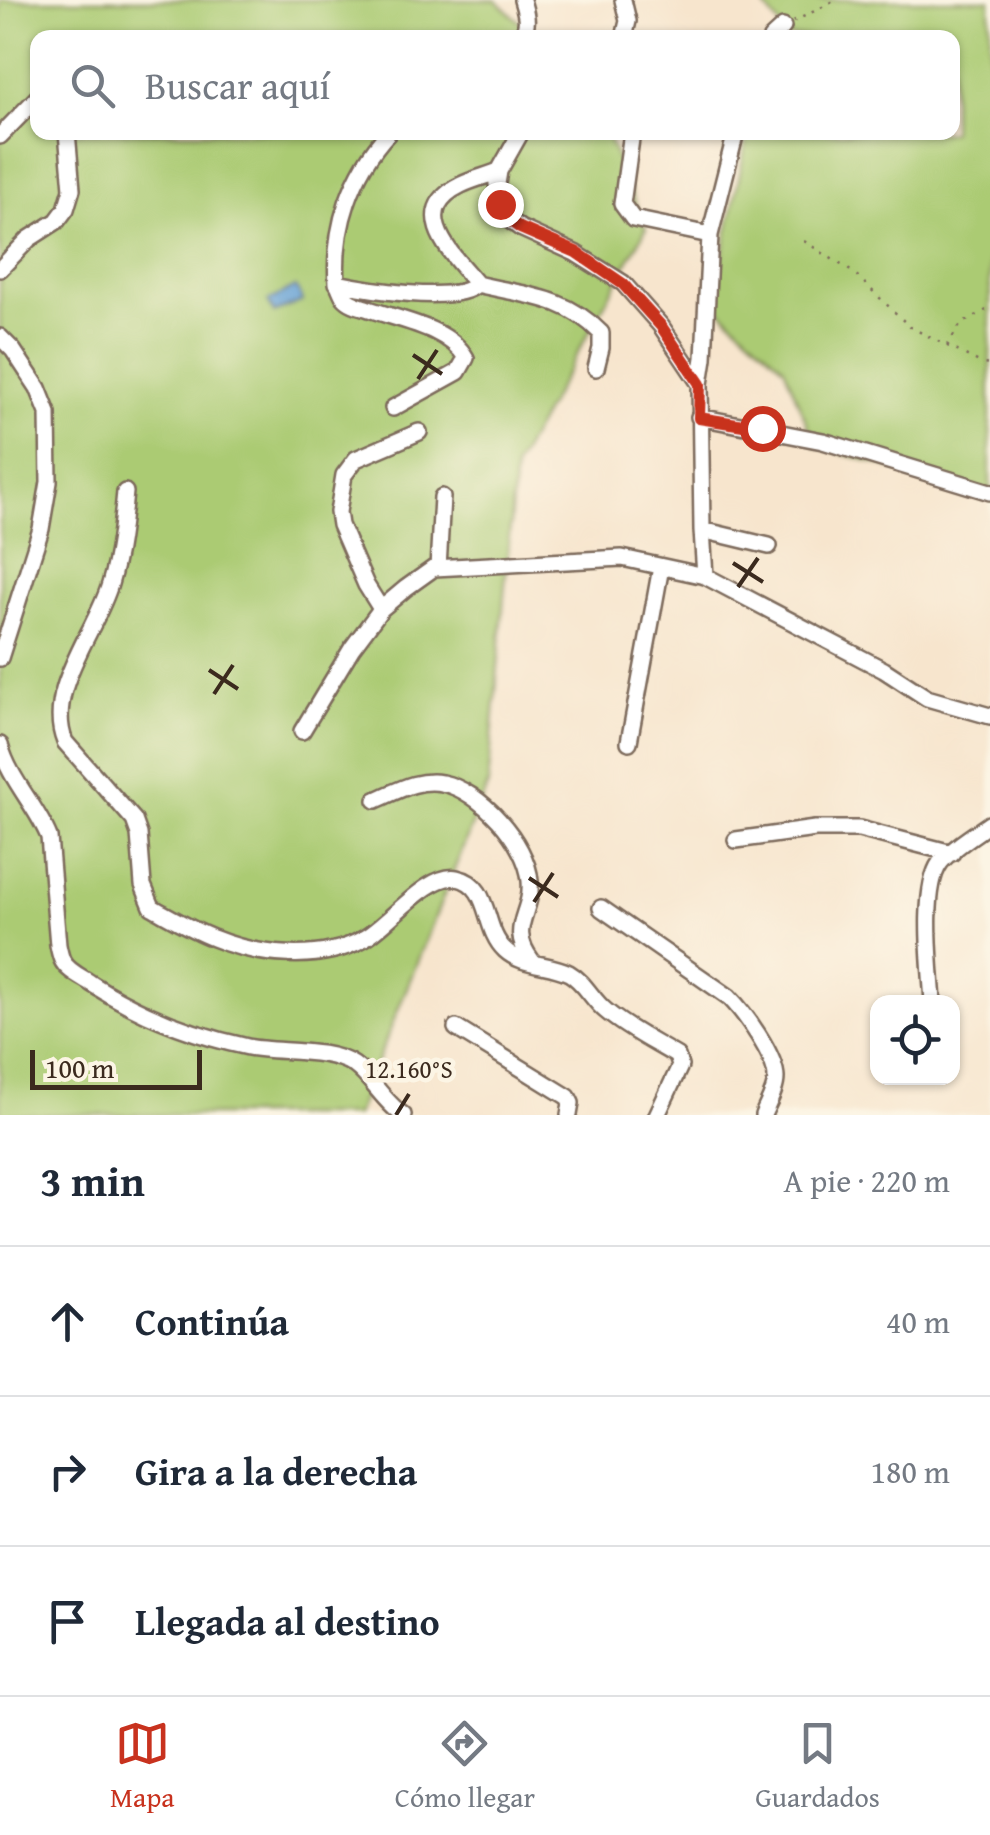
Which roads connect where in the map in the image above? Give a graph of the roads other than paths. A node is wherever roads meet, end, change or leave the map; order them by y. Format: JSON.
{"nodes":[{"id":1,"x":522,"y":0,"type":"edge"},
{"id":2,"x":623,"y":0,"type":"edge"},
{"id":3,"x":526,"y":30,"type":"edge"},
{"id":4,"x":626,"y":30,"type":"edge"},
{"id":5,"x":30,"y":105,"type":"edge"},
{"id":6,"x":0,"y":136,"type":"edge"},
{"id":7,"x":68,"y":140,"type":"edge"},
{"id":8,"x":383,"y":140,"type":"edge"},
{"id":9,"x":516,"y":140,"type":"edge"},
{"id":10,"x":631,"y":140,"type":"edge"},
{"id":11,"x":734,"y":140,"type":"edge"},
{"id":12,"x":499,"y":171,"type":"junction"},
{"id":13,"x":710,"y":235,"type":"junction"},
{"id":14,"x":0,"y":269,"type":"edge"},
{"id":15,"x":337,"y":283,"type":"junction"},
{"id":16,"x":477,"y":284,"type":"junction"},
{"id":17,"x":0,"y":336,"type":"edge"},
{"id":18,"x":6,"y":349,"type":"edge"},
{"id":19,"x":596,"y":368,"type":"dead end"},
{"id":20,"x":700,"y":384,"type":"junction"},
{"id":21,"x":394,"y":408,"type":"dead end"},
{"id":22,"x":699,"y":418,"type":"junction"},
{"id":23,"x":419,"y":432,"type":"dead end"},
{"id":24,"x":126,"y":492,"type":"dead end"},
{"id":25,"x":990,"y":492,"type":"edge"},
{"id":26,"x":442,"y":497,"type":"dead end"},
{"id":27,"x":702,"y":530,"type":"junction"},
{"id":28,"x":769,"y":546,"type":"dead end"},
{"id":29,"x":662,"y":566,"type":"junction"},
{"id":30,"x":438,"y":568,"type":"junction"},
{"id":31,"x":705,"y":576,"type":"junction"},
{"id":32,"x":381,"y":610,"type":"junction"},
{"id":33,"x":0,"y":658,"type":"edge"},
{"id":34,"x":990,"y":716,"type":"edge"},
{"id":35,"x":302,"y":731,"type":"dead end"},
{"id":36,"x":629,"y":742,"type":"dead end"},
{"id":37,"x":0,"y":745,"type":"edge"},
{"id":38,"x":376,"y":800,"type":"dead end"},
{"id":39,"x":990,"y":805,"type":"edge"},
{"id":40,"x":990,"y":824,"type":"edge"},
{"id":41,"x":736,"y":840,"type":"dead end"},
{"id":42,"x":952,"y":853,"type":"junction"},
{"id":43,"x":601,"y":908,"type":"dead end"},
{"id":44,"x":535,"y":964,"type":"junction"},
{"id":45,"x":932,"y":995,"type":"edge"},
{"id":46,"x":456,"y":1028,"type":"dead end"},
{"id":47,"x":403,"y":1115,"type":"edge"},
{"id":48,"x":569,"y":1115,"type":"edge"},
{"id":49,"x":656,"y":1115,"type":"edge"},
{"id":50,"x":763,"y":1115,"type":"edge"}],
"edges":[{"from":1,"to":3,"type":"street"},
{"from":2,"to":4,"type":"street"},
{"from":5,"to":6,"type":"street"},
{"from":7,"to":14,"type":"street"},
{"from":8,"to":15,"type":"street"},
{"from":9,"to":12,"type":"street"},
{"from":10,"to":13,"type":"street"},
{"from":11,"to":13,"type":"street"},
{"from":12,"to":16,"type":"street"},
{"from":12,"to":20,"type":"street"},
{"from":13,"to":20,"type":"street"},
{"from":15,"to":16,"type":"street"},
{"from":15,"to":21,"type":"street"},
{"from":16,"to":19,"type":"street"},
{"from":17,"to":18,"type":"street"},
{"from":18,"to":33,"type":"street"},
{"from":20,"to":22,"type":"street"},
{"from":22,"to":25,"type":"street"},
{"from":22,"to":27,"type":"street"},
{"from":23,"to":32,"type":"street"},
{"from":24,"to":44,"type":"street"},
{"from":26,"to":30,"type":"street"},
{"from":27,"to":28,"type":"street"},
{"from":27,"to":31,"type":"street"},
{"from":29,"to":30,"type":"street"},
{"from":29,"to":31,"type":"street"},
{"from":29,"to":36,"type":"street"},
{"from":30,"to":32,"type":"street"},
{"from":31,"to":34,"type":"street"},
{"from":32,"to":35,"type":"street"},
{"from":37,"to":47,"type":"street"},
{"from":38,"to":44,"type":"street"},
{"from":39,"to":40,"type":"street"},
{"from":40,"to":42,"type":"street"},
{"from":41,"to":42,"type":"street"},
{"from":42,"to":45,"type":"street"},
{"from":43,"to":50,"type":"street"},
{"from":44,"to":49,"type":"street"},
{"from":46,"to":48,"type":"street"}]}
